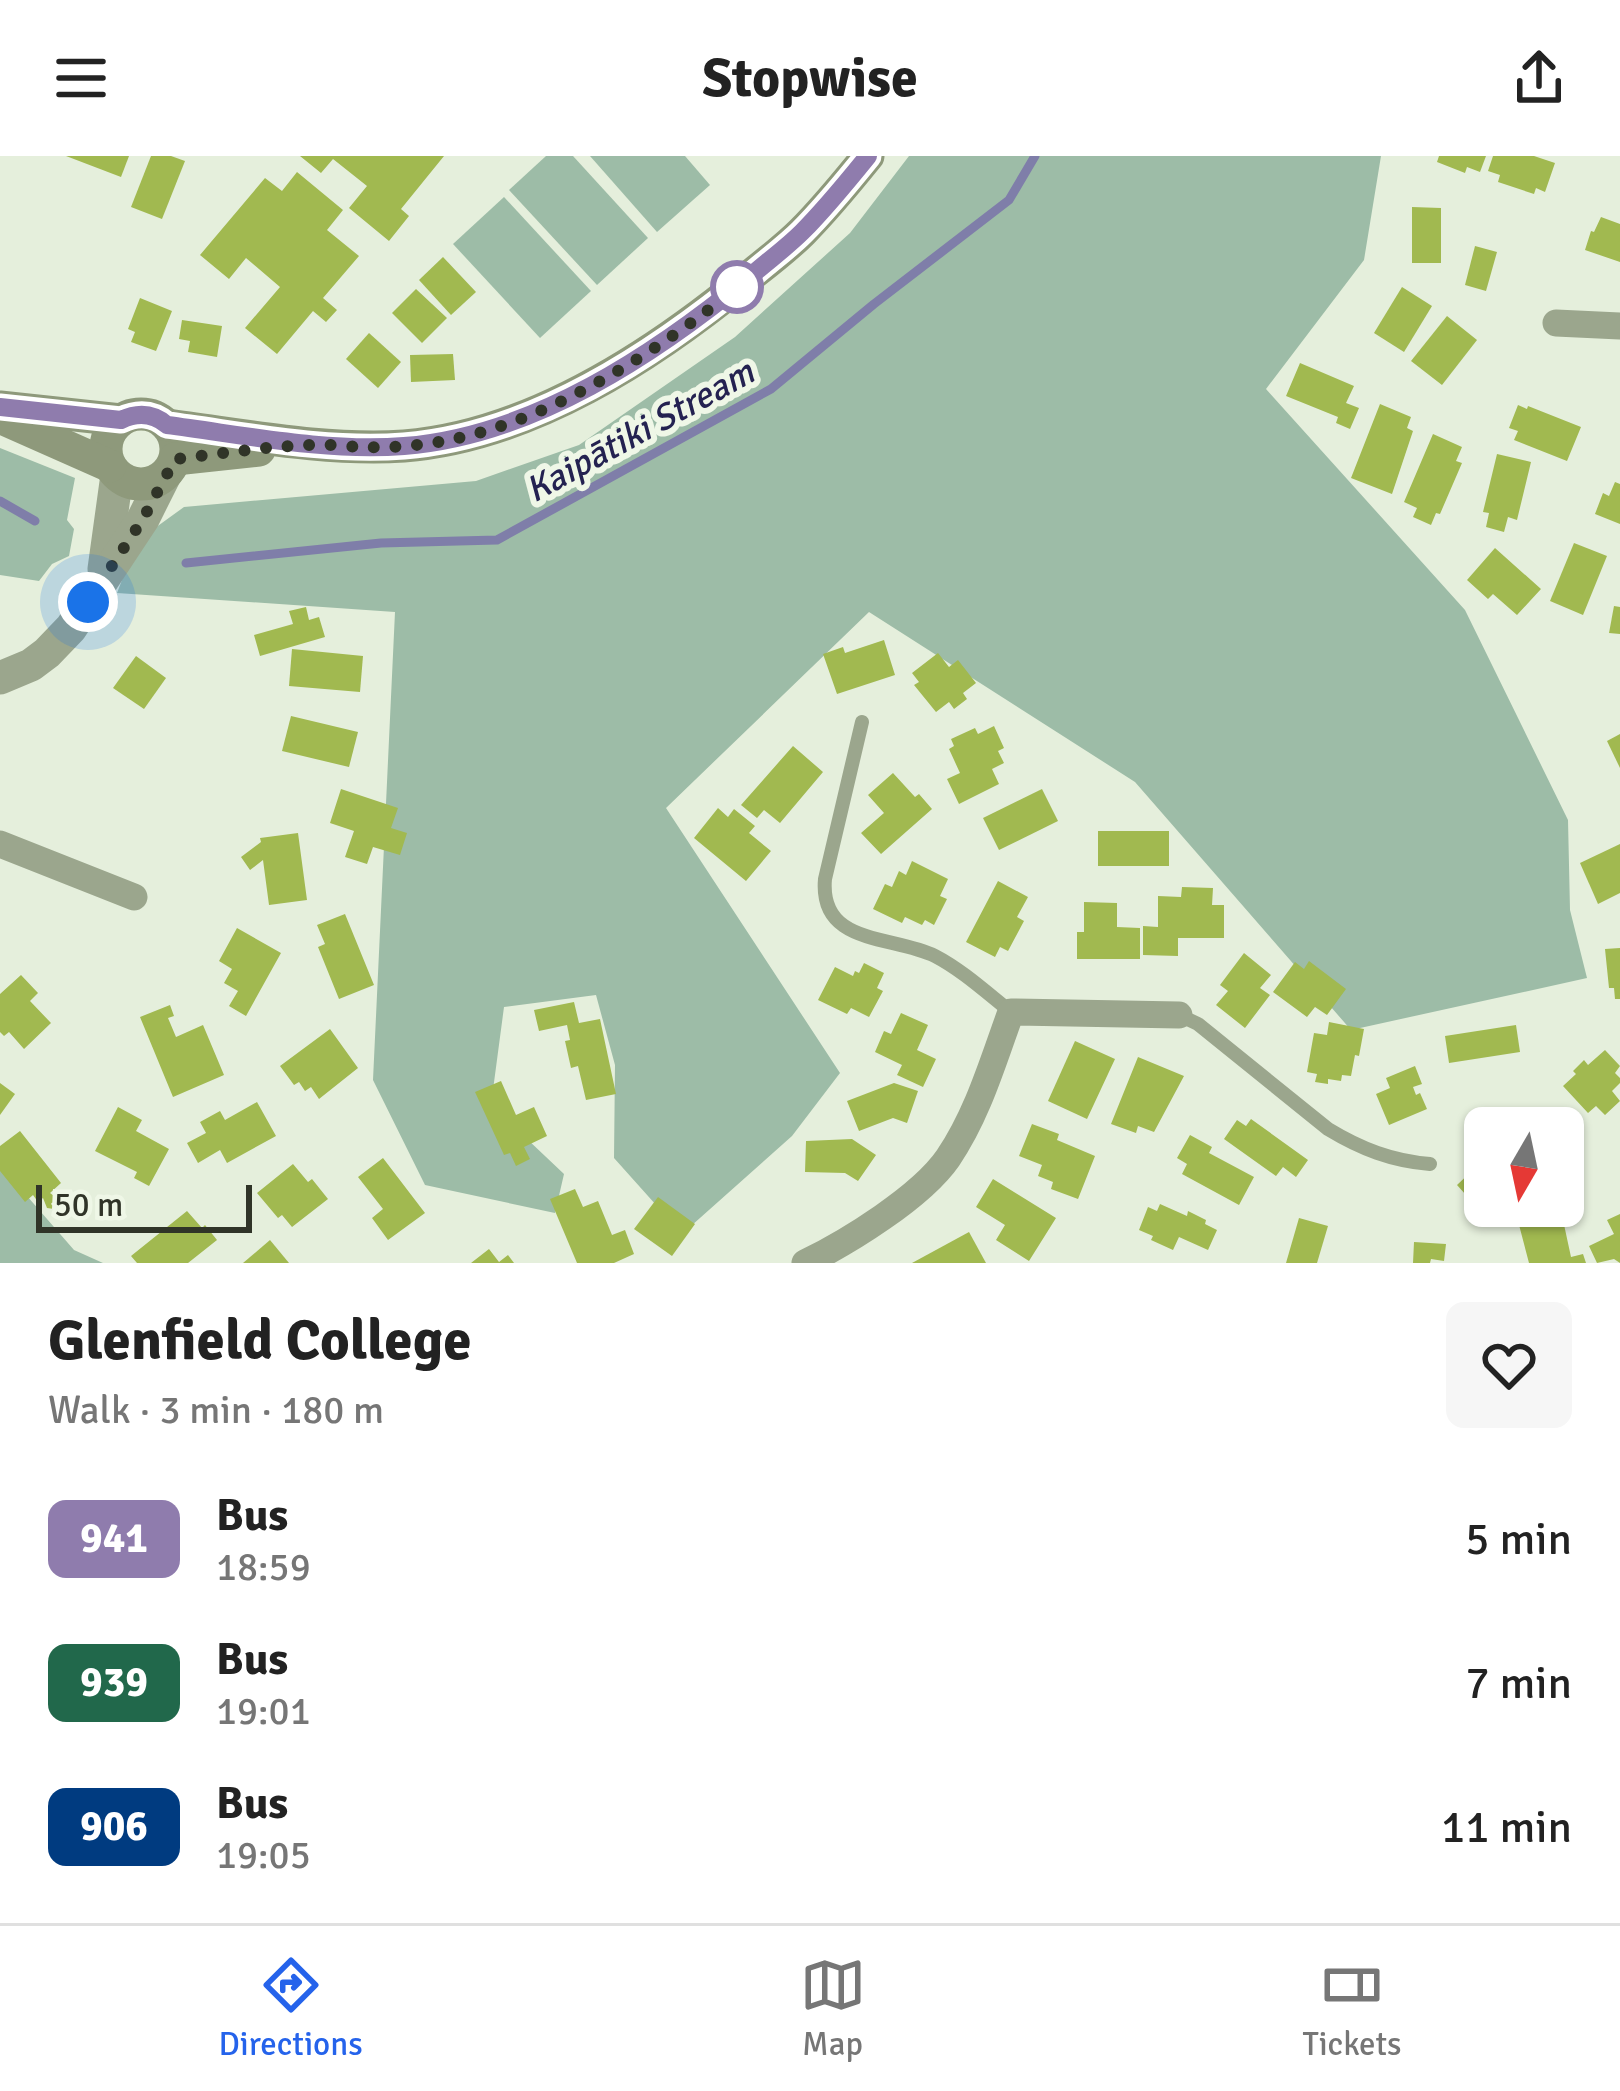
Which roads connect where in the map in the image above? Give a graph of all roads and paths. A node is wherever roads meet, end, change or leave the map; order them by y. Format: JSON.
{"nodes":[{"id":1,"x":868,"y":156,"type":"edge"},
{"id":2,"x":1556,"y":323,"type":"dead end"},
{"id":3,"x":1620,"y":326,"type":"edge"},
{"id":4,"x":0,"y":407,"type":"edge"},
{"id":5,"x":0,"y":417,"type":"edge"},
{"id":6,"x":121,"y":420,"type":"junction"},
{"id":7,"x":167,"y":425,"type":"junction"},
{"id":8,"x":315,"y":444,"type":"junction"},
{"id":9,"x":170,"y":467,"type":"junction"},
{"id":10,"x":114,"y":471,"type":"junction"},
{"id":11,"x":103,"y":577,"type":"junction"},
{"id":12,"x":0,"y":678,"type":"edge"},
{"id":13,"x":862,"y":722,"type":"dead end"},
{"id":14,"x":0,"y":844,"type":"edge"},
{"id":15,"x":134,"y":897,"type":"dead end"},
{"id":16,"x":1011,"y":1012,"type":"junction"},
{"id":17,"x":1179,"y":1015,"type":"joint"},
{"id":18,"x":1430,"y":1164,"type":"dead end"},
{"id":19,"x":805,"y":1263,"type":"edge"}],
"edges":[{"from":1,"to":8,"type":"main road"},
{"from":2,"to":3,"type":"street"},
{"from":4,"to":6,"type":"main road"},
{"from":5,"to":10,"type":"main road"},
{"from":6,"to":7,"type":"main road"},
{"from":6,"to":10,"type":"main road"},
{"from":7,"to":8,"type":"main road"},
{"from":7,"to":9,"type":"main road"},
{"from":8,"to":9,"type":"main road"},
{"from":9,"to":10,"type":"main road"},
{"from":9,"to":11,"type":"street"},
{"from":10,"to":11,"type":"street"},
{"from":11,"to":12,"type":"street"},
{"from":13,"to":16,"type":"lane"},
{"from":14,"to":15,"type":"street"},
{"from":16,"to":17,"type":"street"},
{"from":16,"to":19,"type":"street"},
{"from":17,"to":18,"type":"lane"}]}
